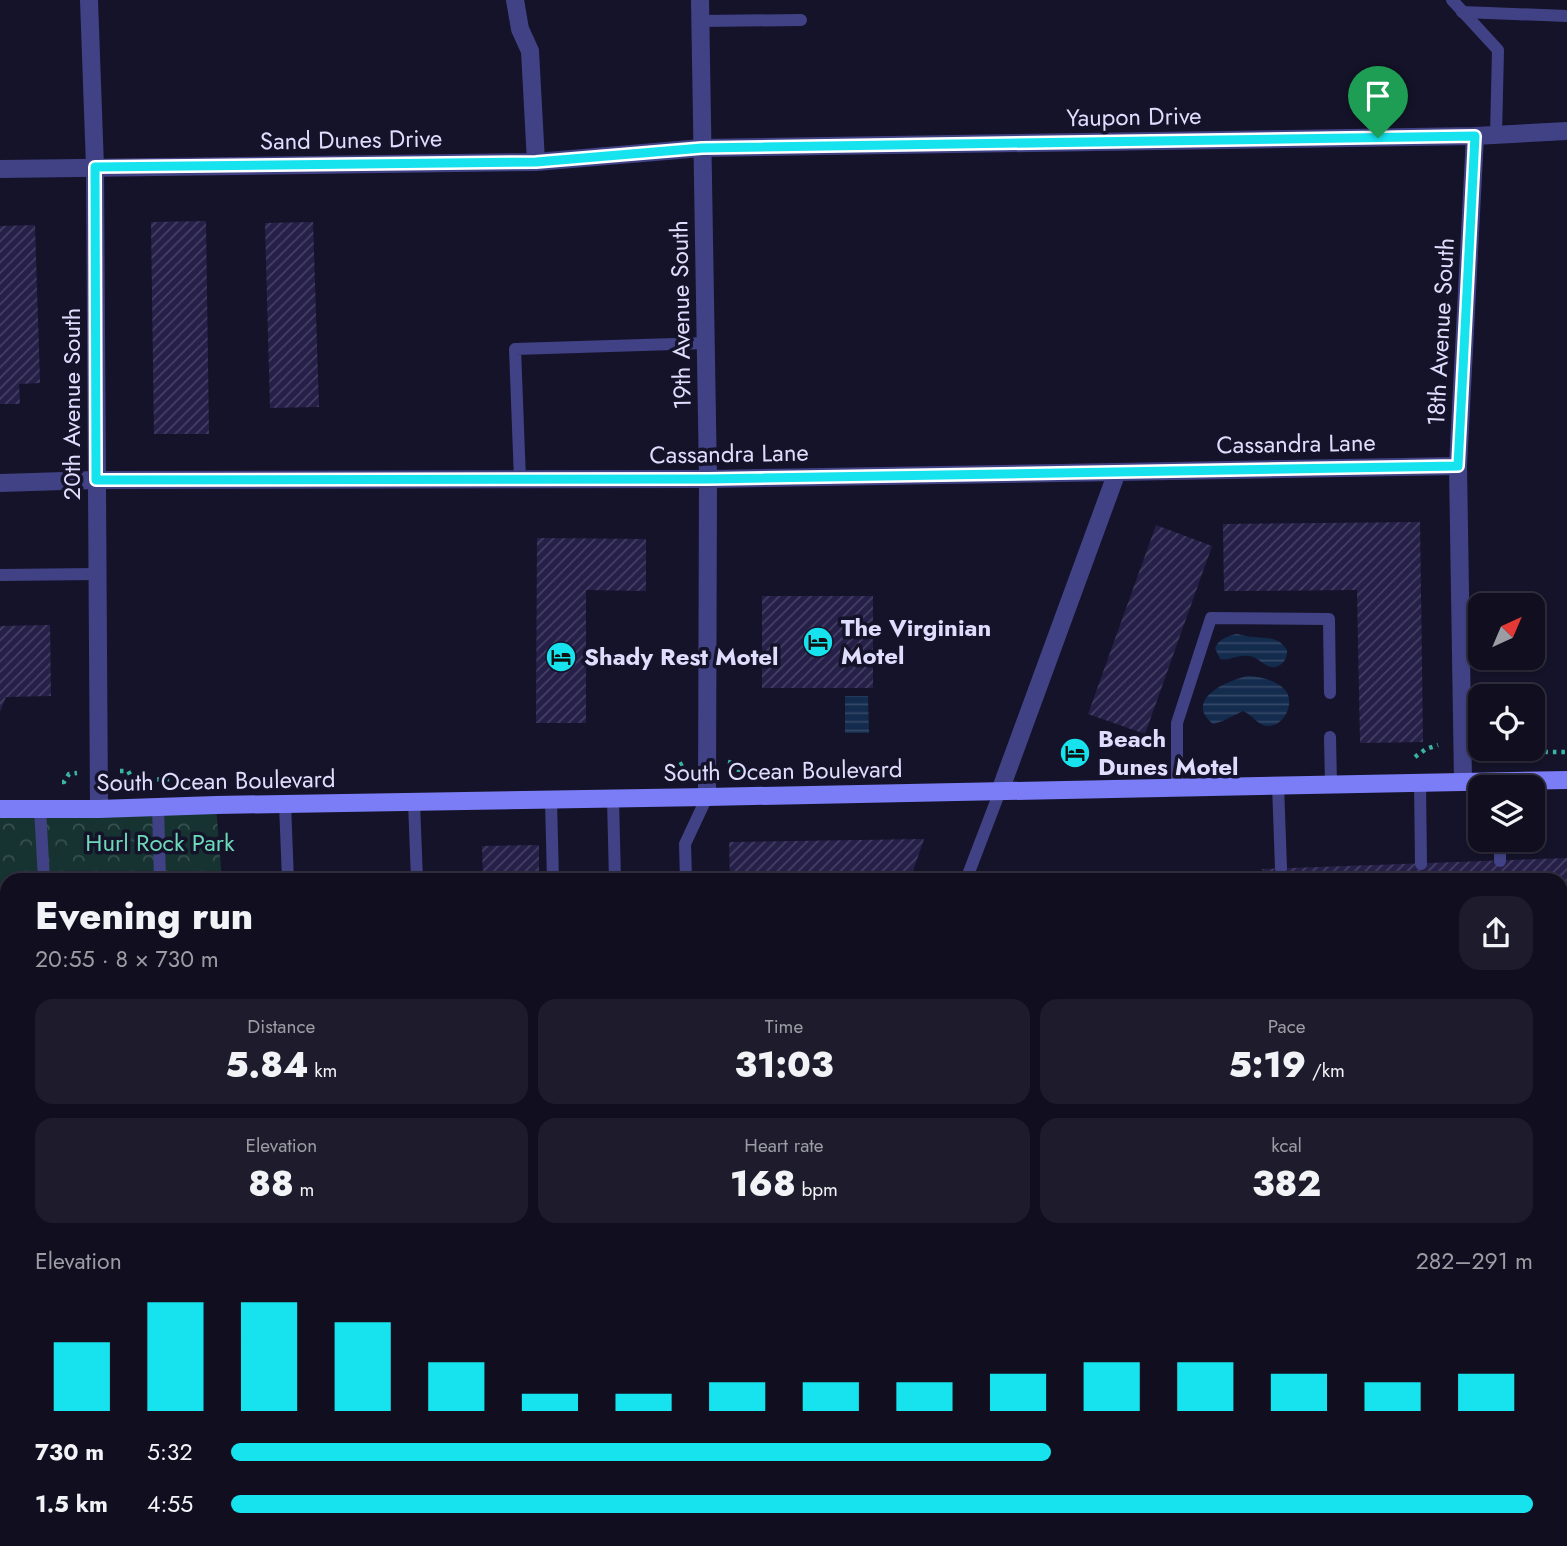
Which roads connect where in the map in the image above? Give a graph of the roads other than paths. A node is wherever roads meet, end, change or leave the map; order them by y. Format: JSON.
{"nodes":[{"id":1,"x":89,"y":0,"type":"edge"},
{"id":2,"x":515,"y":0,"type":"edge"},
{"id":3,"x":700,"y":0,"type":"edge"},
{"id":4,"x":1452,"y":0,"type":"edge"},
{"id":5,"x":1462,"y":12,"type":"junction"},
{"id":6,"x":1567,"y":16,"type":"edge"},
{"id":7,"x":801,"y":20,"type":"dead end"},
{"id":8,"x":700,"y":21,"type":"junction"},
{"id":9,"x":1567,"y":131,"type":"edge"},
{"id":10,"x":1496,"y":135,"type":"junction"},
{"id":11,"x":1475,"y":136,"type":"junction"},
{"id":12,"x":702,"y":148,"type":"junction"},
{"id":13,"x":536,"y":162,"type":"junction"},
{"id":14,"x":95,"y":167,"type":"junction"},
{"id":15,"x":0,"y":169,"type":"edge"},
{"id":16,"x":706,"y":344,"type":"junction"},
{"id":17,"x":1458,"y":466,"type":"junction"},
{"id":18,"x":1117,"y":472,"type":"junction"},
{"id":19,"x":708,"y":479,"type":"junction"},
{"id":20,"x":96,"y":480,"type":"junction"},
{"id":21,"x":520,"y":480,"type":"junction"},
{"id":22,"x":0,"y":483,"type":"edge"},
{"id":23,"x":97,"y":574,"type":"junction"},
{"id":24,"x":0,"y":575,"type":"edge"},
{"id":25,"x":1330,"y":692,"type":"dead end"},
{"id":26,"x":1330,"y":737,"type":"dead end"},
{"id":27,"x":1567,"y":780,"type":"edge"},
{"id":28,"x":1545,"y":781,"type":"edge"},
{"id":29,"x":1463,"y":782,"type":"junction"},
{"id":30,"x":1468,"y":782,"type":"edge"},
{"id":31,"x":1420,"y":783,"type":"junction"},
{"id":32,"x":1331,"y":784,"type":"junction"},
{"id":33,"x":1278,"y":785,"type":"junction"},
{"id":34,"x":1177,"y":788,"type":"junction"},
{"id":35,"x":1000,"y":791,"type":"junction"},
{"id":36,"x":707,"y":797,"type":"junction"},
{"id":37,"x":613,"y":799,"type":"junction"},
{"id":38,"x":551,"y":800,"type":"junction"},
{"id":39,"x":414,"y":802,"type":"junction"},
{"id":40,"x":285,"y":804,"type":"junction"},
{"id":41,"x":158,"y":806,"type":"junction"},
{"id":42,"x":40,"y":808,"type":"junction"},
{"id":43,"x":0,"y":809,"type":"edge"},
{"id":44,"x":99,"y":809,"type":"junction"},
{"id":45,"x":1500,"y":852,"type":"edge"},
{"id":46,"x":1500,"y":861,"type":"dead end"},
{"id":47,"x":1421,"y":863,"type":"dead end"},
{"id":48,"x":1281,"y":868,"type":"dead end"},
{"id":49,"x":44,"y":873,"type":"edge"},
{"id":50,"x":160,"y":873,"type":"edge"},
{"id":51,"x":288,"y":873,"type":"edge"},
{"id":52,"x":417,"y":873,"type":"edge"},
{"id":53,"x":554,"y":873,"type":"edge"},
{"id":54,"x":615,"y":873,"type":"edge"},
{"id":55,"x":686,"y":873,"type":"edge"},
{"id":56,"x":969,"y":873,"type":"edge"}],
"edges":[{"from":1,"to":14,"type":"street","name":"20th Avenue South"},
{"from":2,"to":13,"type":"street"},
{"from":3,"to":8,"type":"street","name":"19th Avenue South"},
{"from":4,"to":5,"type":"lane"},
{"from":5,"to":6,"type":"lane"},
{"from":5,"to":10,"type":"lane"},
{"from":7,"to":8,"type":"lane"},
{"from":8,"to":12,"type":"street","name":"19th Avenue South"},
{"from":9,"to":10,"type":"street","name":"Yaupon Drive"},
{"from":10,"to":11,"type":"street","name":"Yaupon Drive"},
{"from":11,"to":12,"type":"street","name":"Yaupon Drive"},
{"from":11,"to":17,"type":"street","name":"18th Avenue South"},
{"from":12,"to":13,"type":"street","name":"Sand Dunes Drive"},
{"from":12,"to":16,"type":"street","name":"19th Avenue South"},
{"from":13,"to":14,"type":"street","name":"Sand Dunes Drive"},
{"from":14,"to":15,"type":"street","name":"Sand Dunes Drive"},
{"from":14,"to":20,"type":"street","name":"20th Avenue South"},
{"from":16,"to":19,"type":"street","name":"19th Avenue South"},
{"from":16,"to":21,"type":"lane"},
{"from":17,"to":18,"type":"street","name":"Cassandra Lane"},
{"from":17,"to":29,"type":"street","name":"18th Avenue South"},
{"from":18,"to":19,"type":"street","name":"Cassandra Lane"},
{"from":18,"to":35,"type":"street"},
{"from":19,"to":21,"type":"street","name":"Cassandra Lane"},
{"from":19,"to":36,"type":"street","name":"19th Avenue South"},
{"from":20,"to":21,"type":"street","name":"Cassandra Lane"},
{"from":20,"to":22,"type":"street","name":"Cassandra Lane"},
{"from":20,"to":23,"type":"street","name":"20th Avenue South"},
{"from":23,"to":24,"type":"lane"},
{"from":23,"to":44,"type":"street","name":"20th Avenue South"},
{"from":25,"to":34,"type":"lane"},
{"from":26,"to":32,"type":"lane"},
{"from":27,"to":28,"type":"main road","name":"South Ocean Boulevard"},
{"from":29,"to":30,"type":"main road","name":"South Ocean Boulevard"},
{"from":29,"to":31,"type":"main road","name":"South Ocean Boulevard"},
{"from":31,"to":32,"type":"main road","name":"South Ocean Boulevard"},
{"from":31,"to":47,"type":"lane"},
{"from":32,"to":33,"type":"main road","name":"South Ocean Boulevard"},
{"from":33,"to":34,"type":"main road","name":"South Ocean Boulevard"},
{"from":33,"to":48,"type":"lane"},
{"from":34,"to":35,"type":"main road","name":"South Ocean Boulevard"},
{"from":35,"to":36,"type":"main road","name":"South Ocean Boulevard"},
{"from":35,"to":56,"type":"lane"},
{"from":36,"to":37,"type":"main road","name":"South Ocean Boulevard"},
{"from":36,"to":55,"type":"lane"},
{"from":37,"to":38,"type":"main road","name":"South Ocean Boulevard"},
{"from":37,"to":54,"type":"lane"},
{"from":38,"to":39,"type":"main road","name":"South Ocean Boulevard"},
{"from":38,"to":53,"type":"lane"},
{"from":39,"to":40,"type":"main road","name":"South Ocean Boulevard"},
{"from":39,"to":52,"type":"lane"},
{"from":40,"to":41,"type":"main road","name":"South Ocean Boulevard"},
{"from":40,"to":51,"type":"lane"},
{"from":41,"to":44,"type":"main road","name":"South Ocean Boulevard"},
{"from":41,"to":50,"type":"lane"},
{"from":42,"to":43,"type":"main road","name":"South Ocean Boulevard"},
{"from":42,"to":44,"type":"main road","name":"South Ocean Boulevard"},
{"from":42,"to":49,"type":"lane"},
{"from":45,"to":46,"type":"lane"}]}
